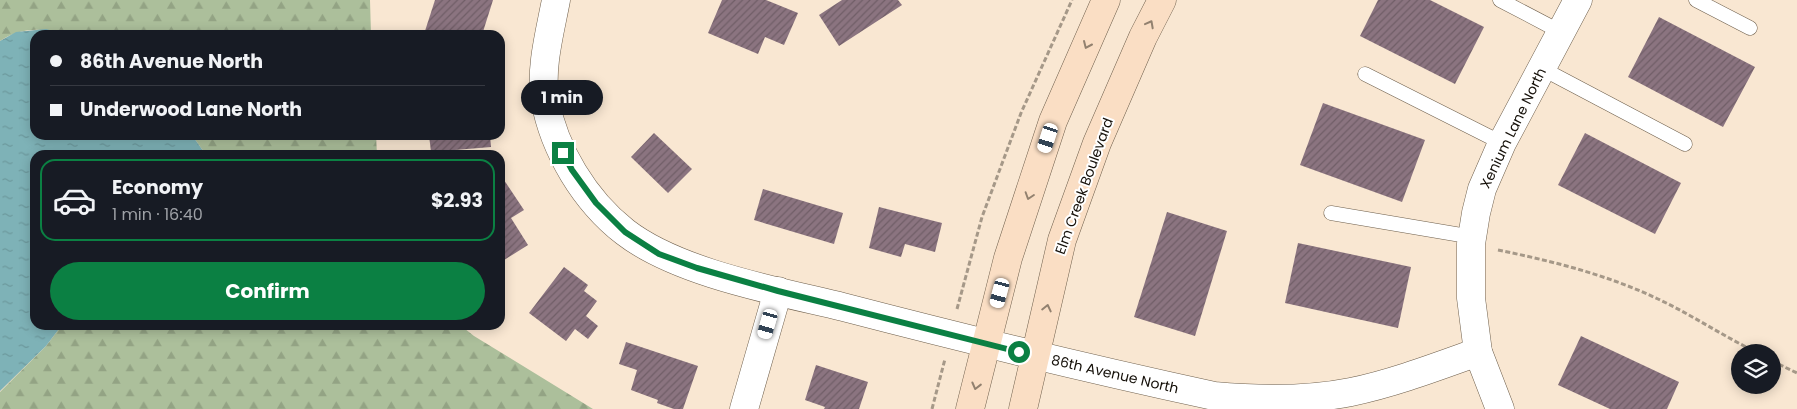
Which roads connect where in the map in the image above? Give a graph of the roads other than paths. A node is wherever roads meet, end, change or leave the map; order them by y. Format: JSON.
{"nodes":[{"id":1,"x":556,"y":0,"type":"edge"},
{"id":2,"x":1106,"y":0,"type":"edge"},
{"id":3,"x":1162,"y":0,"type":"edge"},
{"id":4,"x":1500,"y":0,"type":"edge"},
{"id":5,"x":1578,"y":0,"type":"edge"},
{"id":6,"x":1696,"y":0,"type":"edge"},
{"id":7,"x":1750,"y":28,"type":"dead end"},
{"id":8,"x":1560,"y":32,"type":"junction"},
{"id":9,"x":1540,"y":68,"type":"junction"},
{"id":10,"x":1365,"y":74,"type":"dead end"},
{"id":11,"x":1502,"y":143,"type":"junction"},
{"id":12,"x":1686,"y":144,"type":"dead end"},
{"id":13,"x":1331,"y":213,"type":"dead end"},
{"id":14,"x":1472,"y":241,"type":"junction"},
{"id":15,"x":778,"y":291,"type":"junction"},
{"id":16,"x":986,"y":345,"type":"junction"},
{"id":17,"x":1478,"y":352,"type":"junction"},
{"id":18,"x":1036,"y":355,"type":"junction"},
{"id":19,"x":744,"y":409,"type":"edge"},
{"id":20,"x":970,"y":409,"type":"edge"},
{"id":21,"x":1023,"y":409,"type":"edge"},
{"id":22,"x":1500,"y":409,"type":"edge"}],
"edges":[{"from":1,"to":15,"type":"street","name":"86th Avenue North"},
{"from":2,"to":16,"type":"main road","one_way":true},
{"from":18,"to":3,"type":"main road","name":"Elm Creek Boulevard","one_way":true},
{"from":4,"to":8,"type":"lane"},
{"from":5,"to":8,"type":"street","name":"Xenium Lane North"},
{"from":6,"to":7,"type":"lane"},
{"from":8,"to":9,"type":"street","name":"Xenium Lane North"},
{"from":9,"to":11,"type":"street","name":"Xenium Lane North"},
{"from":9,"to":12,"type":"lane"},
{"from":10,"to":11,"type":"lane"},
{"from":11,"to":14,"type":"street","name":"Xenium Lane North"},
{"from":13,"to":14,"type":"lane"},
{"from":14,"to":17,"type":"street","name":"Xenium Lane North"},
{"from":15,"to":16,"type":"street","name":"86th Avenue North"},
{"from":15,"to":19,"type":"street"},
{"from":16,"to":18,"type":"street","name":"86th Avenue North"},
{"from":16,"to":20,"type":"main road","one_way":true},
{"from":17,"to":18,"type":"street","name":"86th Avenue North"},
{"from":17,"to":22,"type":"street"},
{"from":18,"to":21,"type":"main road","name":"Elm Creek Boulevard"}]}
